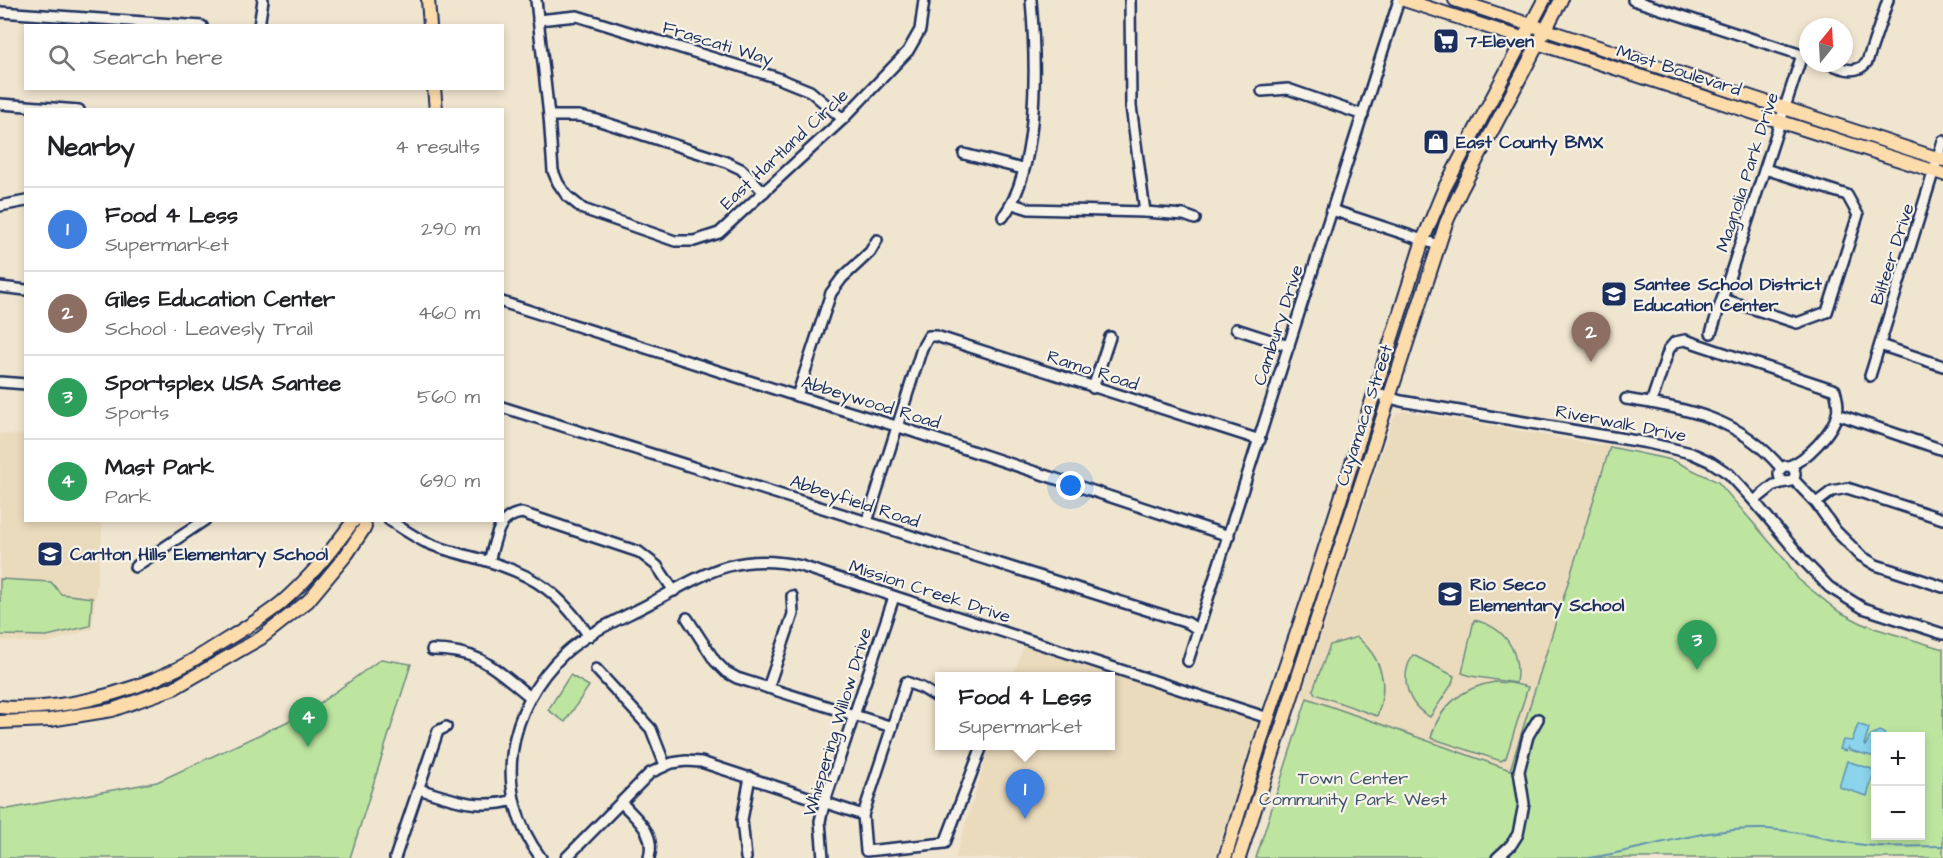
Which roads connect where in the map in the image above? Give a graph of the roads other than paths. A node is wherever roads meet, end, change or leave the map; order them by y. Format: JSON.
{"nodes":[{"id":1,"x":263,"y":0,"type":"edge"},
{"id":2,"x":428,"y":0,"type":"edge"},
{"id":3,"x":536,"y":0,"type":"edge"},
{"id":4,"x":924,"y":0,"type":"edge"},
{"id":5,"x":1031,"y":0,"type":"edge"},
{"id":6,"x":1130,"y":0,"type":"edge"},
{"id":7,"x":1399,"y":0,"type":"edge"},
{"id":8,"x":1404,"y":0,"type":"edge"},
{"id":9,"x":1455,"y":0,"type":"edge"},
{"id":10,"x":1544,"y":0,"type":"edge"},
{"id":11,"x":1561,"y":0,"type":"edge"},
{"id":12,"x":1633,"y":0,"type":"edge"},
{"id":13,"x":1888,"y":0,"type":"edge"},
{"id":14,"x":0,"y":12,"type":"edge"},
{"id":15,"x":538,"y":20,"type":"junction"},
{"id":16,"x":260,"y":22,"type":"edge"},
{"id":17,"x":173,"y":24,"type":"edge"},
{"id":18,"x":430,"y":24,"type":"edge"},
{"id":19,"x":1530,"y":24,"type":"junction"},
{"id":20,"x":1546,"y":29,"type":"junction"},
{"id":21,"x":1522,"y":39,"type":"junction"},
{"id":22,"x":1539,"y":44,"type":"junction"},
{"id":23,"x":1799,"y":54,"type":"edge"},
{"id":24,"x":1853,"y":71,"type":"edge"},
{"id":25,"x":1799,"y":72,"type":"edge"},
{"id":26,"x":434,"y":90,"type":"edge"},
{"id":27,"x":1262,"y":92,"type":"dead end"},
{"id":28,"x":0,"y":104,"type":"edge"},
{"id":29,"x":53,"y":108,"type":"edge"},
{"id":30,"x":436,"y":108,"type":"edge"},
{"id":31,"x":1785,"y":108,"type":"junction"},
{"id":32,"x":1364,"y":115,"type":"junction"},
{"id":33,"x":549,"y":116,"type":"junction"},
{"id":34,"x":843,"y":119,"type":"junction"},
{"id":35,"x":1780,"y":122,"type":"junction"},
{"id":36,"x":1943,"y":141,"type":"edge"},
{"id":37,"x":964,"y":154,"type":"dead end"},
{"id":38,"x":1940,"y":159,"type":"edge"},
{"id":39,"x":1023,"y":169,"type":"junction"},
{"id":40,"x":1765,"y":169,"type":"junction"},
{"id":41,"x":1938,"y":173,"type":"edge"},
{"id":42,"x":764,"y":192,"type":"junction"},
{"id":43,"x":24,"y":201,"type":"edge"},
{"id":44,"x":1013,"y":204,"type":"junction"},
{"id":45,"x":0,"y":206,"type":"edge"},
{"id":46,"x":1332,"y":210,"type":"junction"},
{"id":47,"x":1145,"y":212,"type":"junction"},
{"id":48,"x":1003,"y":217,"type":"dead end"},
{"id":49,"x":1195,"y":219,"type":"dead end"},
{"id":50,"x":877,"y":240,"type":"dead end"},
{"id":51,"x":1423,"y":240,"type":"junction"},
{"id":52,"x":1438,"y":245,"type":"junction"},
{"id":53,"x":0,"y":287,"type":"edge"},
{"id":54,"x":24,"y":290,"type":"edge"},
{"id":55,"x":1723,"y":299,"type":"junction"},
{"id":56,"x":504,"y":303,"type":"edge"},
{"id":57,"x":1236,"y":329,"type":"dead end"},
{"id":58,"x":1711,"y":333,"type":"dead end"},
{"id":59,"x":1110,"y":337,"type":"dead end"},
{"id":60,"x":1880,"y":345,"type":"junction"},
{"id":61,"x":1289,"y":346,"type":"junction"},
{"id":62,"x":1943,"y":366,"type":"edge"},
{"id":63,"x":1870,"y":376,"type":"dead end"},
{"id":64,"x":0,"y":382,"type":"edge"},
{"id":65,"x":24,"y":384,"type":"edge"},
{"id":66,"x":1093,"y":388,"type":"junction"},
{"id":67,"x":1374,"y":393,"type":"junction"},
{"id":68,"x":796,"y":396,"type":"junction"},
{"id":69,"x":1389,"y":397,"type":"junction"},
{"id":70,"x":1626,"y":399,"type":"dead end"},
{"id":71,"x":1652,"y":403,"type":"junction"},
{"id":72,"x":504,"y":408,"type":"edge"},
{"id":73,"x":1837,"y":414,"type":"junction"},
{"id":74,"x":896,"y":426,"type":"junction"},
{"id":75,"x":1260,"y":440,"type":"junction"},
{"id":76,"x":1943,"y":450,"type":"edge"},
{"id":77,"x":1789,"y":472,"type":"junction"},
{"id":78,"x":1754,"y":501,"type":"junction"},
{"id":79,"x":1816,"y":503,"type":"junction"},
{"id":80,"x":504,"y":519,"type":"edge"},
{"id":81,"x":1943,"y":519,"type":"edge"},
{"id":82,"x":183,"y":522,"type":"edge"},
{"id":83,"x":202,"y":522,"type":"edge"},
{"id":84,"x":353,"y":522,"type":"edge"},
{"id":85,"x":364,"y":522,"type":"edge"},
{"id":86,"x":392,"y":522,"type":"edge"},
{"id":87,"x":502,"y":522,"type":"edge"},
{"id":88,"x":867,"y":522,"type":"junction"},
{"id":89,"x":189,"y":531,"type":"junction"},
{"id":90,"x":1228,"y":536,"type":"junction"},
{"id":91,"x":489,"y":561,"type":"junction"},
{"id":92,"x":135,"y":567,"type":"dead end"},
{"id":93,"x":1943,"y":587,"type":"edge"},
{"id":94,"x":674,"y":591,"type":"junction"},
{"id":95,"x":792,"y":596,"type":"dead end"},
{"id":96,"x":894,"y":597,"type":"junction"},
{"id":97,"x":1302,"y":617,"type":"junction"},
{"id":98,"x":687,"y":618,"type":"dead end"},
{"id":99,"x":1317,"y":623,"type":"junction"},
{"id":100,"x":1197,"y":629,"type":"junction"},
{"id":101,"x":1943,"y":634,"type":"edge"},
{"id":102,"x":589,"y":636,"type":"junction"},
{"id":103,"x":432,"y":650,"type":"dead end"},
{"id":104,"x":1188,"y":661,"type":"dead end"},
{"id":105,"x":596,"y":669,"type":"dead end"},
{"id":106,"x":768,"y":688,"type":"junction"},
{"id":107,"x":529,"y":696,"type":"junction"},
{"id":108,"x":935,"y":696,"type":"edge"},
{"id":109,"x":0,"y":707,"type":"edge"},
{"id":110,"x":855,"y":716,"type":"junction"},
{"id":111,"x":1268,"y":718,"type":"junction"},
{"id":112,"x":1538,"y":719,"type":"dead end"},
{"id":113,"x":0,"y":722,"type":"edge"},
{"id":114,"x":446,"y":727,"type":"dead end"},
{"id":115,"x":892,"y":727,"type":"junction"},
{"id":116,"x":980,"y":750,"type":"edge"},
{"id":117,"x":665,"y":765,"type":"junction"},
{"id":118,"x":750,"y":777,"type":"junction"},
{"id":119,"x":419,"y":789,"type":"junction"},
{"id":120,"x":514,"y":800,"type":"junction"},
{"id":121,"x":825,"y":801,"type":"junction"},
{"id":122,"x":621,"y":802,"type":"junction"},
{"id":123,"x":863,"y":815,"type":"junction"},
{"id":124,"x":395,"y":858,"type":"edge"},
{"id":125,"x":541,"y":858,"type":"edge"},
{"id":126,"x":566,"y":858,"type":"edge"},
{"id":127,"x":649,"y":858,"type":"edge"},
{"id":128,"x":746,"y":858,"type":"edge"},
{"id":129,"x":823,"y":858,"type":"edge"},
{"id":130,"x":1225,"y":858,"type":"edge"},
{"id":131,"x":1239,"y":858,"type":"edge"},
{"id":132,"x":1497,"y":858,"type":"edge"}],
"edges":[{"from":1,"to":16,"type":"street"},
{"from":2,"to":18,"type":"main road"},
{"from":3,"to":15,"type":"street","name":"East Hartland Circle"},
{"from":4,"to":34,"type":"street","name":"East Hartland Circle"},
{"from":5,"to":39,"type":"street"},
{"from":6,"to":47,"type":"street"},
{"from":7,"to":32,"type":"street","name":"Cambury Drive"},
{"from":8,"to":21,"type":"main road","name":"Mast Boulevard"},
{"from":9,"to":19,"type":"main road","name":"Mast Boulevard"},
{"from":10,"to":19,"type":"main road","name":"Cuyamaca Street"},
{"from":11,"to":20,"type":"main road","name":"Cuyamaca Street"},
{"from":12,"to":23,"type":"street"},
{"from":13,"to":24,"type":"street"},
{"from":14,"to":17,"type":"street"},
{"from":15,"to":33,"type":"street","name":"East Hartland Circle"},
{"from":15,"to":34,"type":"street","name":"Frascati Way"},
{"from":19,"to":20,"type":"main road","name":"Mast Boulevard"},
{"from":19,"to":21,"type":"main road","name":"Cuyamaca Street"},
{"from":20,"to":22,"type":"main road","name":"Cuyamaca Street"},
{"from":20,"to":31,"type":"main road","name":"Mast Boulevard"},
{"from":21,"to":22,"type":"main road","name":"Mast Boulevard"},
{"from":21,"to":51,"type":"main road","name":"Cuyamaca Street"},
{"from":22,"to":35,"type":"main road","name":"Mast Boulevard"},
{"from":22,"to":52,"type":"main road","name":"Cuyamaca Street"},
{"from":25,"to":31,"type":"street","name":"Magnolia Park Drive"},
{"from":26,"to":30,"type":"main road"},
{"from":27,"to":32,"type":"street"},
{"from":28,"to":29,"type":"street"},
{"from":31,"to":35,"type":"street","name":"Magnolia Park Drive"},
{"from":31,"to":38,"type":"main road","name":"Mast Boulevard"},
{"from":32,"to":46,"type":"street","name":"Cambury Drive"},
{"from":33,"to":42,"type":"street"},
{"from":33,"to":42,"type":"street","name":"East Hartland Circle"},
{"from":34,"to":42,"type":"street","name":"East Hartland Circle"},
{"from":35,"to":40,"type":"street","name":"Magnolia Park Drive"},
{"from":35,"to":41,"type":"main road","name":"Mast Boulevard"},
{"from":36,"to":38,"type":"street","name":"Bilteer Drive"},
{"from":37,"to":39,"type":"street"},
{"from":38,"to":41,"type":"street","name":"Bilteer Drive"},
{"from":39,"to":44,"type":"street"},
{"from":40,"to":55,"type":"street","name":"Magnolia Park Drive"},
{"from":40,"to":55,"type":"street"},
{"from":41,"to":60,"type":"street","name":"Bilteer Drive"},
{"from":43,"to":45,"type":"street"},
{"from":44,"to":47,"type":"street"},
{"from":44,"to":48,"type":"street"},
{"from":46,"to":51,"type":"street"},
{"from":46,"to":61,"type":"street","name":"Cambury Drive"},
{"from":47,"to":49,"type":"street"},
{"from":50,"to":68,"type":"street"},
{"from":51,"to":52,"type":"street"},
{"from":51,"to":67,"type":"main road","name":"Cuyamaca Street"},
{"from":52,"to":69,"type":"main road","name":"Cuyamaca Street"},
{"from":53,"to":54,"type":"street"},
{"from":55,"to":58,"type":"street","name":"Magnolia Park Drive"},
{"from":56,"to":68,"type":"street","name":"Abbeywood Road"},
{"from":57,"to":61,"type":"street"},
{"from":59,"to":66,"type":"street"},
{"from":60,"to":62,"type":"street"},
{"from":60,"to":63,"type":"street","name":"Bilteer Drive"},
{"from":61,"to":75,"type":"street","name":"Cambury Drive"},
{"from":64,"to":65,"type":"street"},
{"from":66,"to":74,"type":"street","name":"Ramo Road"},
{"from":66,"to":75,"type":"street","name":"Ramo Road"},
{"from":67,"to":69,"type":"street","name":"Riverwalk Drive"},
{"from":67,"to":97,"type":"main road","name":"Cuyamaca Street"},
{"from":68,"to":74,"type":"street","name":"Abbeywood Road"},
{"from":69,"to":78,"type":"street","name":"Riverwalk Drive"},
{"from":69,"to":99,"type":"main road","name":"Cuyamaca Street"},
{"from":70,"to":71,"type":"street"},
{"from":71,"to":73,"type":"street"},
{"from":71,"to":77,"type":"street"},
{"from":72,"to":88,"type":"street","name":"Abbeyfield Road"},
{"from":73,"to":76,"type":"street"},
{"from":73,"to":77,"type":"street"},
{"from":74,"to":88,"type":"street"},
{"from":74,"to":90,"type":"street","name":"Abbeywood Road"},
{"from":75,"to":90,"type":"street","name":"Cambury Drive"},
{"from":77,"to":78,"type":"street"},
{"from":77,"to":79,"type":"street"},
{"from":78,"to":101,"type":"street","name":"Riverwalk Drive"},
{"from":79,"to":81,"type":"street"},
{"from":79,"to":93,"type":"street"},
{"from":80,"to":94,"type":"street"},
{"from":82,"to":89,"type":"street"},
{"from":83,"to":89,"type":"street"},
{"from":84,"to":109,"type":"main road"},
{"from":85,"to":113,"type":"main road"},
{"from":86,"to":91,"type":"street"},
{"from":87,"to":91,"type":"street"},
{"from":88,"to":100,"type":"street","name":"Abbeyfield Road"},
{"from":89,"to":92,"type":"street"},
{"from":90,"to":100,"type":"street","name":"Cambury Drive"},
{"from":91,"to":102,"type":"street"},
{"from":94,"to":96,"type":"street","name":"Mission Creek Drive"},
{"from":94,"to":102,"type":"street","name":"Mission Creek Drive"},
{"from":95,"to":106,"type":"street"},
{"from":96,"to":110,"type":"street","name":"Whispering Willow Drive"},
{"from":96,"to":111,"type":"street","name":"Mission Creek Drive"},
{"from":97,"to":99,"type":"main road"},
{"from":97,"to":111,"type":"main road","name":"Cuyamaca Street"},
{"from":98,"to":106,"type":"street"},
{"from":99,"to":131,"type":"main road","name":"Cuyamaca Street"},
{"from":100,"to":104,"type":"street","name":"Cambury Drive"},
{"from":102,"to":107,"type":"street","name":"Mission Creek Drive"},
{"from":103,"to":107,"type":"street"},
{"from":105,"to":117,"type":"street"},
{"from":106,"to":110,"type":"street"},
{"from":107,"to":120,"type":"street","name":"Mission Creek Drive"},
{"from":108,"to":115,"type":"street"},
{"from":110,"to":115,"type":"street"},
{"from":110,"to":121,"type":"street","name":"Whispering Willow Drive"},
{"from":111,"to":130,"type":"main road","name":"Cuyamaca Street"},
{"from":112,"to":132,"type":"street"},
{"from":114,"to":119,"type":"street"},
{"from":115,"to":123,"type":"street"},
{"from":116,"to":123,"type":"street"},
{"from":117,"to":118,"type":"street"},
{"from":117,"to":122,"type":"street"},
{"from":118,"to":121,"type":"street"},
{"from":118,"to":128,"type":"street"},
{"from":119,"to":120,"type":"street"},
{"from":119,"to":124,"type":"street"},
{"from":120,"to":125,"type":"street","name":"Mission Creek Drive"},
{"from":121,"to":123,"type":"street"},
{"from":121,"to":129,"type":"street","name":"Whispering Willow Drive"},
{"from":122,"to":126,"type":"street"},
{"from":122,"to":127,"type":"street"}]}
